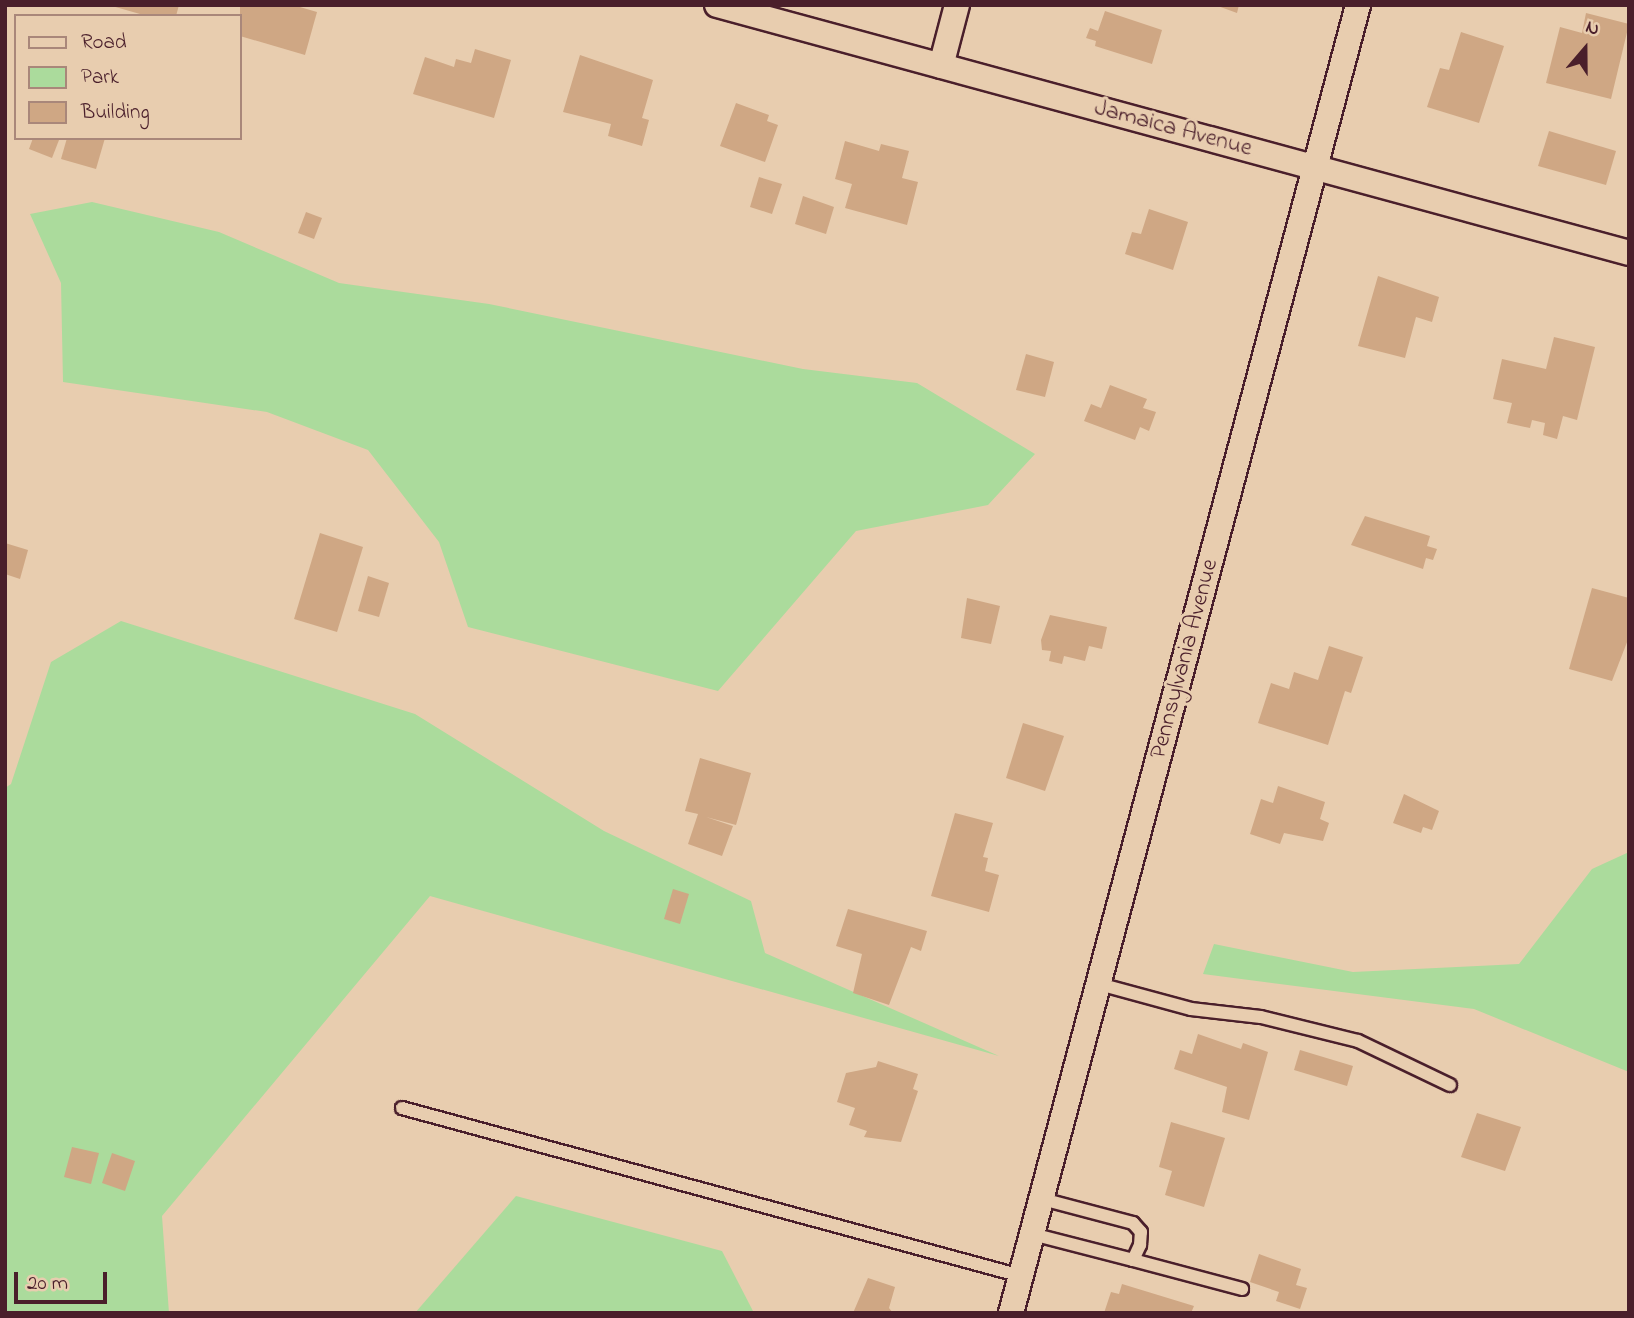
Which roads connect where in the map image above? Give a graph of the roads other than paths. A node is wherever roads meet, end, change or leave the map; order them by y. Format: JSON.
{"nodes":[{"id":1,"x":717,"y":5,"type":"edge"},
{"id":2,"x":957,"y":5,"type":"edge"},
{"id":3,"x":1358,"y":5,"type":"edge"},
{"id":4,"x":941,"y":66,"type":"junction"},
{"id":5,"x":1316,"y":168,"type":"junction"},
{"id":6,"x":1629,"y":253,"type":"edge"},
{"id":7,"x":1099,"y":984,"type":"junction"},
{"id":8,"x":1450,"y":1085,"type":"dead end"},
{"id":9,"x":402,"y":1108,"type":"dead end"},
{"id":10,"x":1042,"y":1199,"type":"junction"},
{"id":11,"x":1032,"y":1234,"type":"junction"},
{"id":12,"x":1133,"y":1260,"type":"junction"},
{"id":13,"x":1021,"y":1276,"type":"junction"},
{"id":14,"x":1242,"y":1289,"type":"dead end"},
{"id":15,"x":1012,"y":1313,"type":"edge"}],
"edges":[{"from":1,"to":4,"type":"street","name":"Jamaica Avenue"},
{"from":2,"to":4,"type":"street"},
{"from":3,"to":5,"type":"street","name":"Pennsylvania Avenue"},
{"from":4,"to":5,"type":"street","name":"Jamaica Avenue"},
{"from":5,"to":6,"type":"street","name":"Jamaica Avenue"},
{"from":5,"to":7,"type":"street","name":"Pennsylvania Avenue"},
{"from":7,"to":8,"type":"lane"},
{"from":7,"to":10,"type":"street","name":"Pennsylvania Avenue"},
{"from":9,"to":13,"type":"lane"},
{"from":10,"to":11,"type":"street","name":"Pennsylvania Avenue"},
{"from":10,"to":12,"type":"lane"},
{"from":11,"to":12,"type":"lane"},
{"from":11,"to":13,"type":"street","name":"Pennsylvania Avenue"},
{"from":12,"to":14,"type":"lane"},
{"from":13,"to":15,"type":"street","name":"Pennsylvania Avenue"}]}
